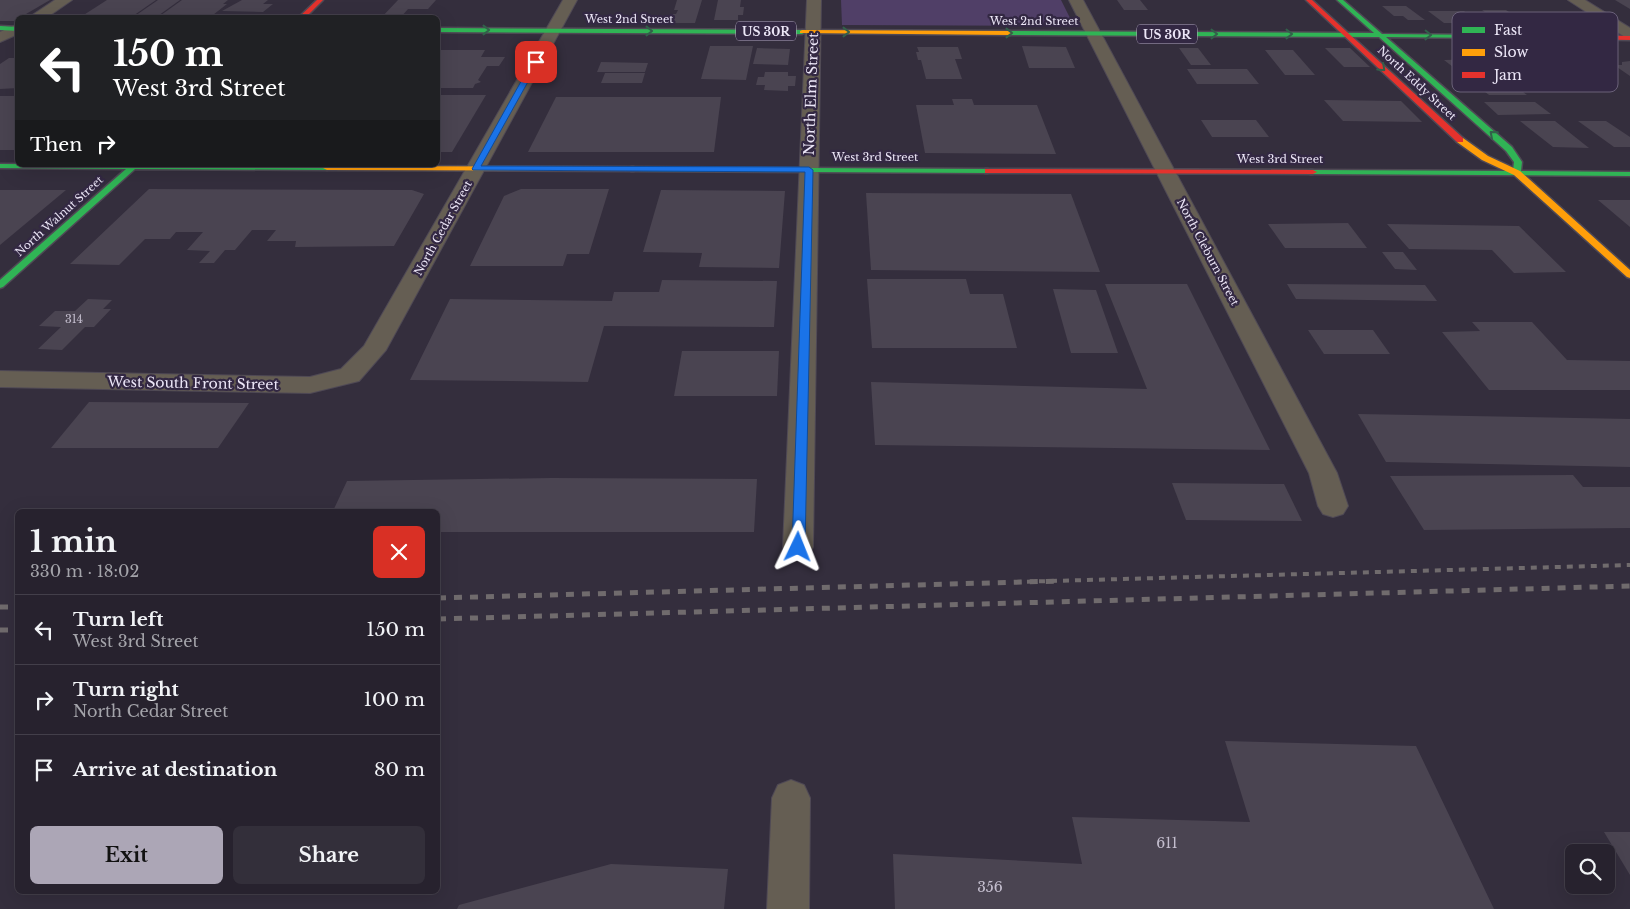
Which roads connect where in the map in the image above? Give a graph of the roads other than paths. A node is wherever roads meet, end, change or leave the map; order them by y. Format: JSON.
{"nodes":[{"id":1,"x":65,"y":0,"type":"edge"},
{"id":2,"x":320,"y":0,"type":"edge"},
{"id":3,"x":570,"y":0,"type":"edge"},
{"id":4,"x":814,"y":0,"type":"edge"},
{"id":5,"x":1076,"y":0,"type":"edge"},
{"id":6,"x":1309,"y":0,"type":"edge"},
{"id":7,"x":1340,"y":0,"type":"edge"},
{"id":8,"x":1576,"y":0,"type":"edge"},
{"id":9,"x":1595,"y":12,"type":"edge"},
{"id":10,"x":40,"y":15,"type":"edge"},
{"id":11,"x":304,"y":15,"type":"edge"},
{"id":12,"x":1618,"y":26,"type":"edge"},
{"id":13,"x":0,"y":28,"type":"edge"},
{"id":14,"x":15,"y":28,"type":"edge"},
{"id":15,"x":15,"y":29,"type":"edge"},
{"id":16,"x":440,"y":30,"type":"edge"},
{"id":17,"x":553,"y":31,"type":"junction"},
{"id":18,"x":813,"y":32,"type":"junction"},
{"id":19,"x":1095,"y":34,"type":"junction"},
{"id":20,"x":1346,"y":34,"type":"junction"},
{"id":21,"x":1630,"y":34,"type":"edge"},
{"id":22,"x":1379,"y":35,"type":"junction"},
{"id":23,"x":1452,"y":36,"type":"edge"},
{"id":24,"x":0,"y":38,"type":"edge"},
{"id":25,"x":0,"y":166,"type":"edge"},
{"id":26,"x":15,"y":166,"type":"edge"},
{"id":27,"x":133,"y":167,"type":"edge"},
{"id":28,"x":248,"y":167,"type":"edge"},
{"id":29,"x":476,"y":169,"type":"junction"},
{"id":30,"x":809,"y":170,"type":"junction"},
{"id":31,"x":1166,"y":171,"type":"junction"},
{"id":32,"x":1517,"y":173,"type":"junction"},
{"id":33,"x":1630,"y":174,"type":"edge"},
{"id":34,"x":1630,"y":275,"type":"edge"},
{"id":35,"x":0,"y":286,"type":"edge"},
{"id":36,"x":374,"y":350,"type":"joint"},
{"id":37,"x":0,"y":379,"type":"edge"},
{"id":38,"x":1333,"y":506,"type":"dead end"},
{"id":39,"x":798,"y":547,"type":"dead end"},
{"id":40,"x":791,"y":798,"type":"dead end"},
{"id":41,"x":788,"y":909,"type":"edge"}],
"edges":[{"from":1,"to":10,"type":"street"},
{"from":2,"to":11,"type":"main road"},
{"from":3,"to":17,"type":"street","name":"North Cedar Street"},
{"from":4,"to":18,"type":"street","name":"North Elm Street"},
{"from":5,"to":19,"type":"street","name":"North Cleburn Street"},
{"from":6,"to":20,"type":"main road","name":"North Eddy Street"},
{"from":7,"to":22,"type":"main road","name":"North Eddy Street"},
{"from":8,"to":9,"type":"street"},
{"from":12,"to":21,"type":"street"},
{"from":13,"to":14,"type":"main road"},
{"from":15,"to":24,"type":"street"},
{"from":16,"to":17,"type":"main road","name":"West 2nd Street","number":"US 30R","one_way":true},
{"from":17,"to":18,"type":"main road","name":"West 2nd Street","number":"US 30R","one_way":true},
{"from":17,"to":29,"type":"street","name":"North Cedar Street"},
{"from":18,"to":19,"type":"main road","name":"West 2nd Street","number":"US 30R","one_way":true},
{"from":18,"to":30,"type":"street","name":"North Elm Street"},
{"from":19,"to":20,"type":"main road","name":"West 2nd Street","number":"US 30R","one_way":true},
{"from":19,"to":31,"type":"street","name":"North Cleburn Street"},
{"from":20,"to":22,"type":"main road","name":"West 2nd Street","number":"US 30R"},
{"from":20,"to":32,"type":"main road","name":"North Eddy Street","one_way":true},
{"from":22,"to":23,"type":"main road","name":"West 2nd Street","number":"US 30R","one_way":true},
{"from":32,"to":22,"type":"main road","name":"North Eddy Street","one_way":true},
{"from":25,"to":26,"type":"main road","name":"West 3rd Street"},
{"from":27,"to":35,"type":"main road","name":"North Walnut Street"},
{"from":28,"to":29,"type":"main road","name":"West 3rd Street"},
{"from":29,"to":30,"type":"main road","name":"West 3rd Street"},
{"from":29,"to":36,"type":"street","name":"North Cedar Street"},
{"from":30,"to":31,"type":"main road","name":"West 3rd Street"},
{"from":30,"to":39,"type":"street","name":"North Elm Street"},
{"from":31,"to":32,"type":"main road","name":"West 3rd Street"},
{"from":31,"to":38,"type":"street","name":"North Cleburn Street"},
{"from":32,"to":33,"type":"main road","name":"West 3rd Street"},
{"from":32,"to":34,"type":"main road","name":"North Eddy Street"},
{"from":36,"to":37,"type":"street","name":"West South Front Street"},
{"from":40,"to":41,"type":"street"}]}
